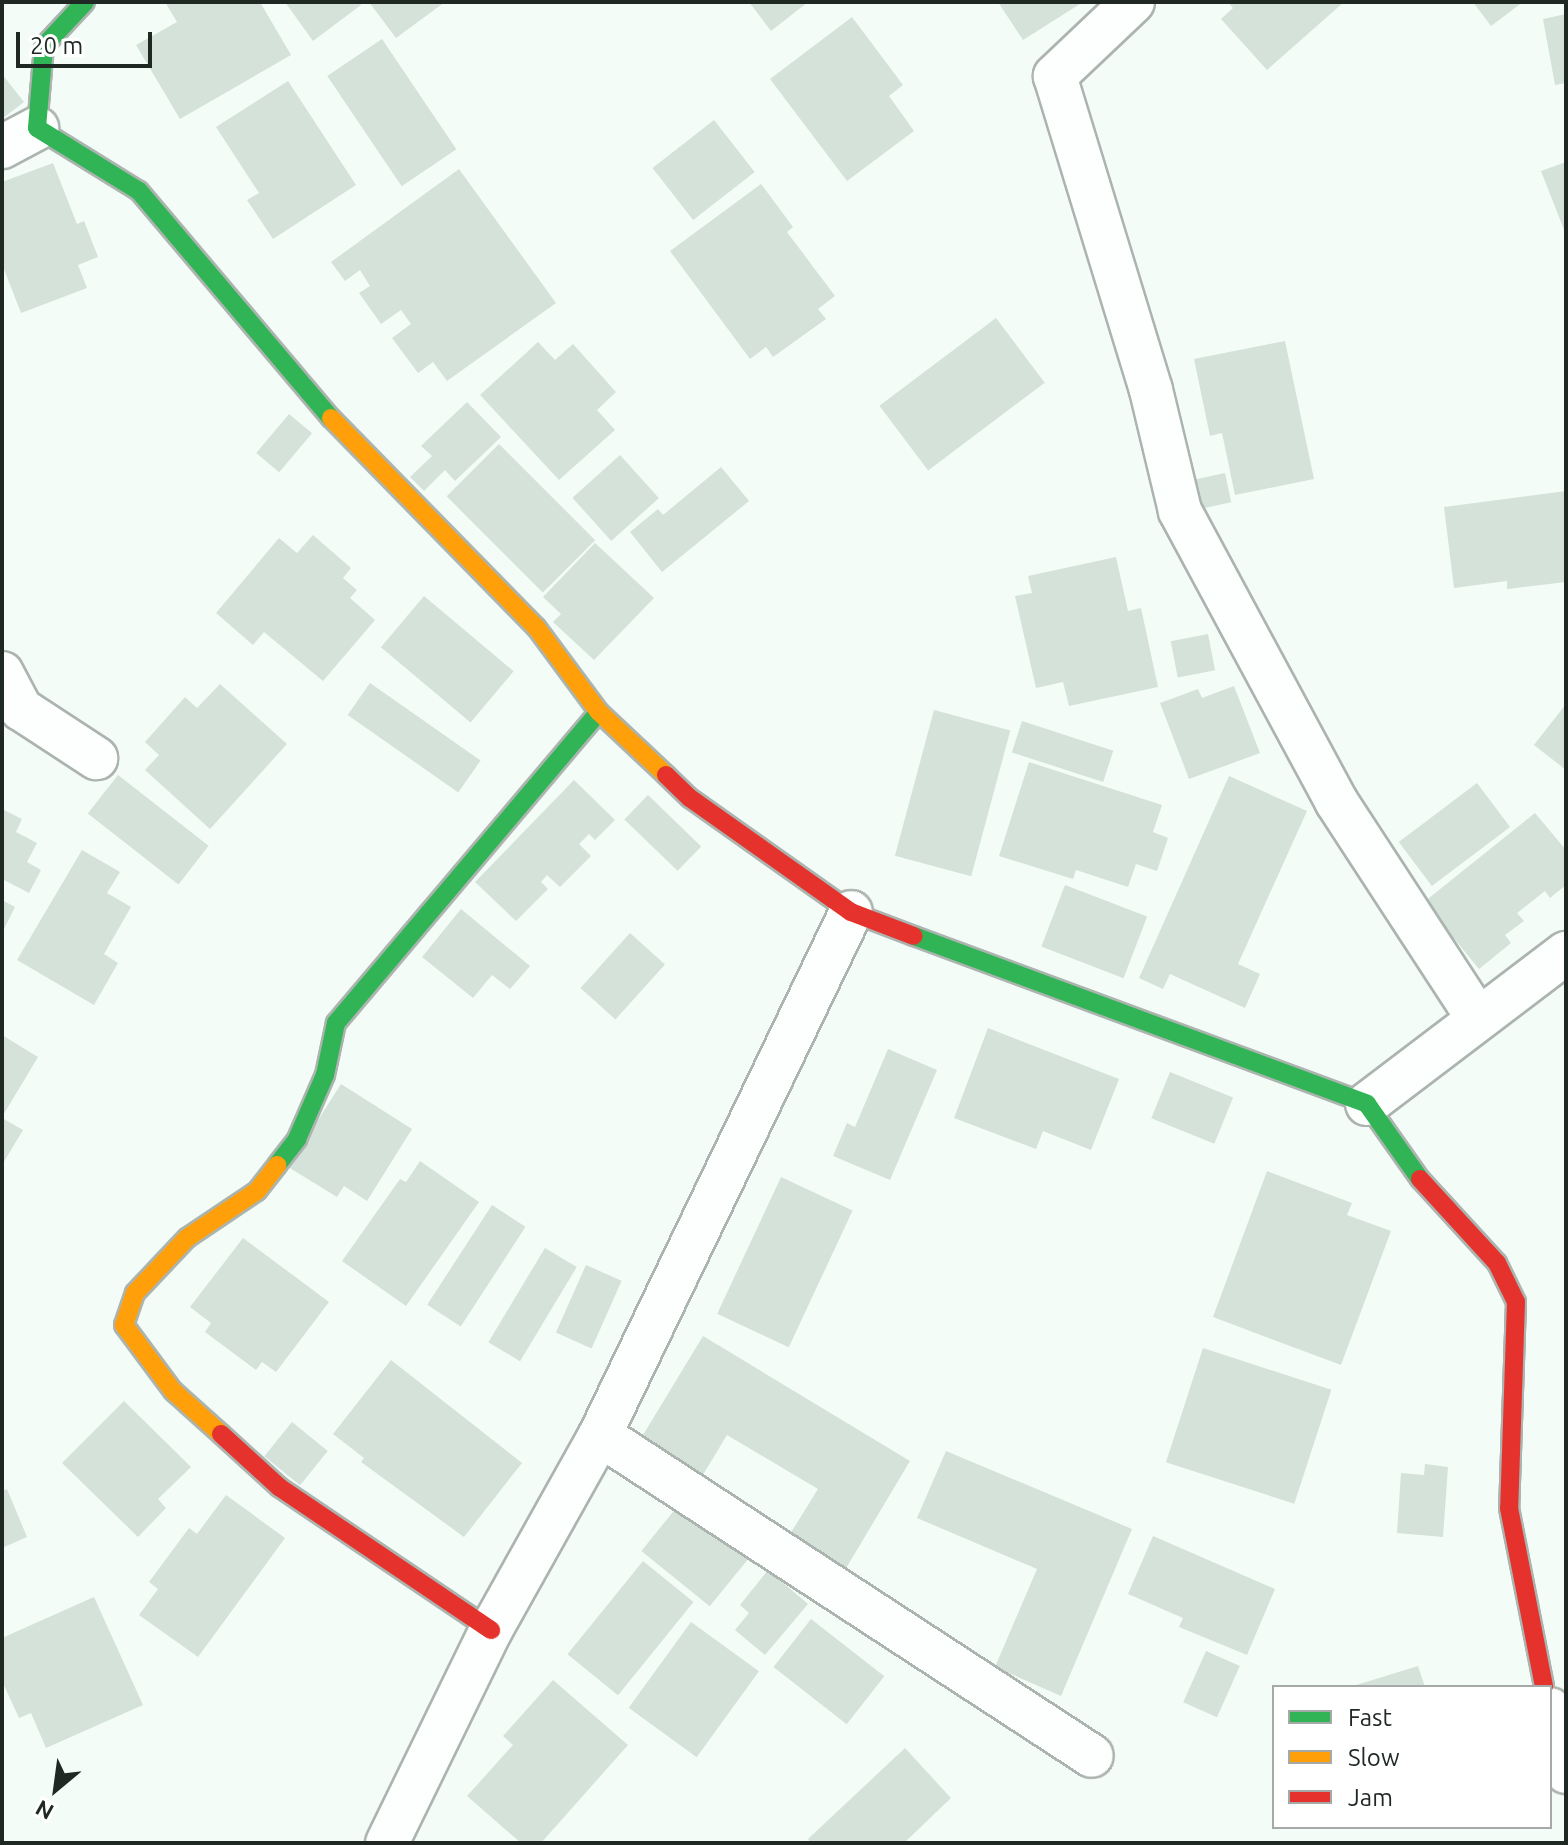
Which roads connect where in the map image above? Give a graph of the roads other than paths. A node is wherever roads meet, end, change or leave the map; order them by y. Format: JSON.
{"nodes":[{"id":1,"x":85,"y":2,"type":"edge"},
{"id":2,"x":1133,"y":2,"type":"edge"},
{"id":3,"x":20,"y":138,"type":"edge"},
{"id":4,"x":2,"y":673,"type":"edge"},
{"id":5,"x":599,"y":712,"type":"junction"},
{"id":6,"x":96,"y":758,"type":"dead end"},
{"id":7,"x":851,"y":912,"type":"junction"},
{"id":8,"x":1566,"y":953,"type":"edge"},
{"id":9,"x":1478,"y":1019,"type":"junction"},
{"id":10,"x":1367,"y":1104,"type":"junction"},
{"id":11,"x":600,"y":1435,"type":"junction"},
{"id":12,"x":491,"y":1630,"type":"junction"},
{"id":13,"x":1544,"y":1685,"type":"edge"},
{"id":14,"x":1552,"y":1717,"type":"edge"},
{"id":15,"x":1092,"y":1756,"type":"dead end"},
{"id":16,"x":1566,"y":1772,"type":"edge"},
{"id":17,"x":387,"y":1843,"type":"edge"}],
"edges":[{"from":1,"to":3,"type":"street"},
{"from":2,"to":9,"type":"street"},
{"from":3,"to":5,"type":"street"},
{"from":4,"to":6,"type":"street"},
{"from":5,"to":7,"type":"street"},
{"from":5,"to":12,"type":"street"},
{"from":7,"to":10,"type":"street"},
{"from":7,"to":11,"type":"street"},
{"from":8,"to":9,"type":"street"},
{"from":9,"to":10,"type":"street"},
{"from":10,"to":13,"type":"street"},
{"from":11,"to":12,"type":"street"},
{"from":11,"to":15,"type":"street"},
{"from":12,"to":17,"type":"street"},
{"from":14,"to":16,"type":"street"}]}
